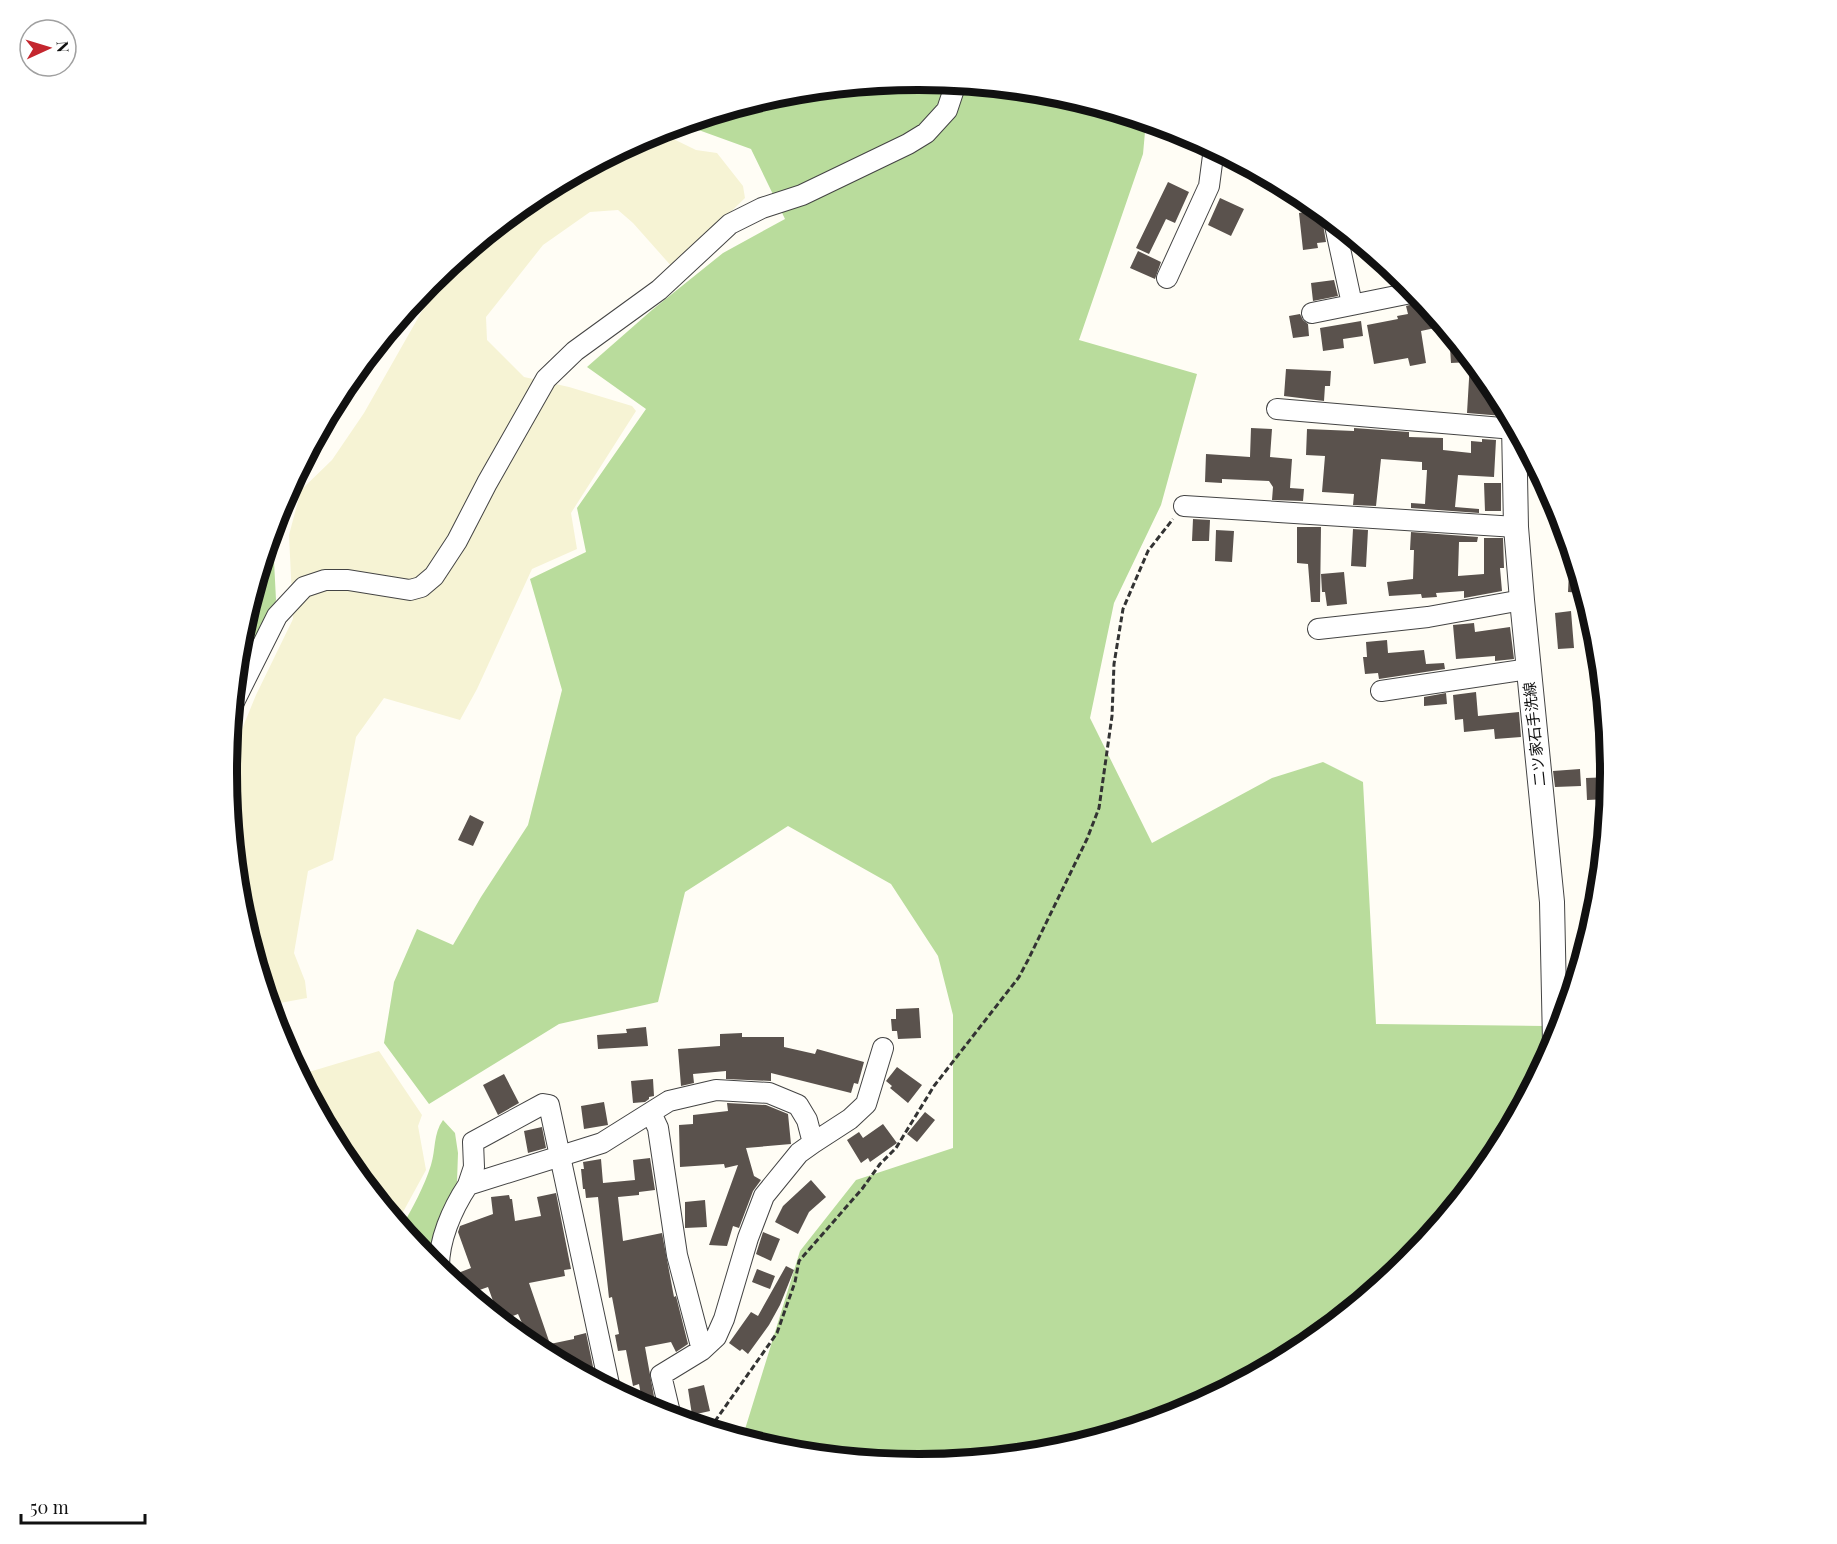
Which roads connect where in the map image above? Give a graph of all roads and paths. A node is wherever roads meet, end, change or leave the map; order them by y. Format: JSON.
{"nodes":[{"id":1,"x":953,"y":91,"type":"edge"},
{"id":2,"x":1213,"y":157,"type":"edge"},
{"id":3,"x":1337,"y":233,"type":"edge"},
{"id":4,"x":1167,"y":278,"type":"dead end"},
{"id":5,"x":1405,"y":294,"type":"edge"},
{"id":6,"x":1352,"y":304,"type":"junction"},
{"id":7,"x":1312,"y":313,"type":"dead end"},
{"id":8,"x":1277,"y":409,"type":"dead end"},
{"id":9,"x":1506,"y":426,"type":"edge"},
{"id":10,"x":1514,"y":441,"type":"edge"},
{"id":11,"x":1184,"y":506,"type":"joint"},
{"id":12,"x":1516,"y":527,"type":"junction"},
{"id":13,"x":1522,"y":600,"type":"junction"},
{"id":14,"x":1318,"y":629,"type":"dead end"},
{"id":15,"x":1529,"y":669,"type":"junction"},
{"id":16,"x":242,"y":687,"type":"edge"},
{"id":17,"x":1382,"y":691,"type":"dead end"},
{"id":18,"x":1554,"y":1018,"type":"edge"},
{"id":19,"x":883,"y":1048,"type":"dead end"},
{"id":20,"x":651,"y":1113,"type":"junction"},
{"id":21,"x":813,"y":1143,"type":"junction"},
{"id":22,"x":561,"y":1157,"type":"junction"},
{"id":23,"x":468,"y":1185,"type":"junction"},
{"id":24,"x":438,"y":1256,"type":"edge"},
{"id":25,"x":702,"y":1350,"type":"junction"},
{"id":26,"x":608,"y":1379,"type":"edge"},
{"id":27,"x":669,"y":1406,"type":"edge"},
{"id":28,"x":714,"y":1423,"type":"edge"}],
"edges":[{"from":1,"to":16,"type":"street"},
{"from":2,"to":4,"type":"street"},
{"from":3,"to":6,"type":"street"},
{"from":5,"to":6,"type":"street"},
{"from":6,"to":7,"type":"street"},
{"from":8,"to":9,"type":"street"},
{"from":10,"to":12,"type":"street","name":"二ツ家石手洗線"},
{"from":11,"to":12,"type":"street"},
{"from":11,"to":28,"type":"path"},
{"from":12,"to":13,"type":"street","name":"二ツ家石手洗線"},
{"from":13,"to":14,"type":"street"},
{"from":13,"to":15,"type":"street","name":"二ツ家石手洗線"},
{"from":15,"to":17,"type":"street"},
{"from":15,"to":18,"type":"street","name":"二ツ家石手洗線"},
{"from":19,"to":21,"type":"street"},
{"from":20,"to":21,"type":"street"},
{"from":20,"to":22,"type":"street"},
{"from":20,"to":25,"type":"street"},
{"from":21,"to":25,"type":"street"},
{"from":22,"to":23,"type":"street"},
{"from":22,"to":23,"type":"street"},
{"from":22,"to":26,"type":"street"},
{"from":23,"to":24,"type":"street"},
{"from":25,"to":27,"type":"street"}]}
